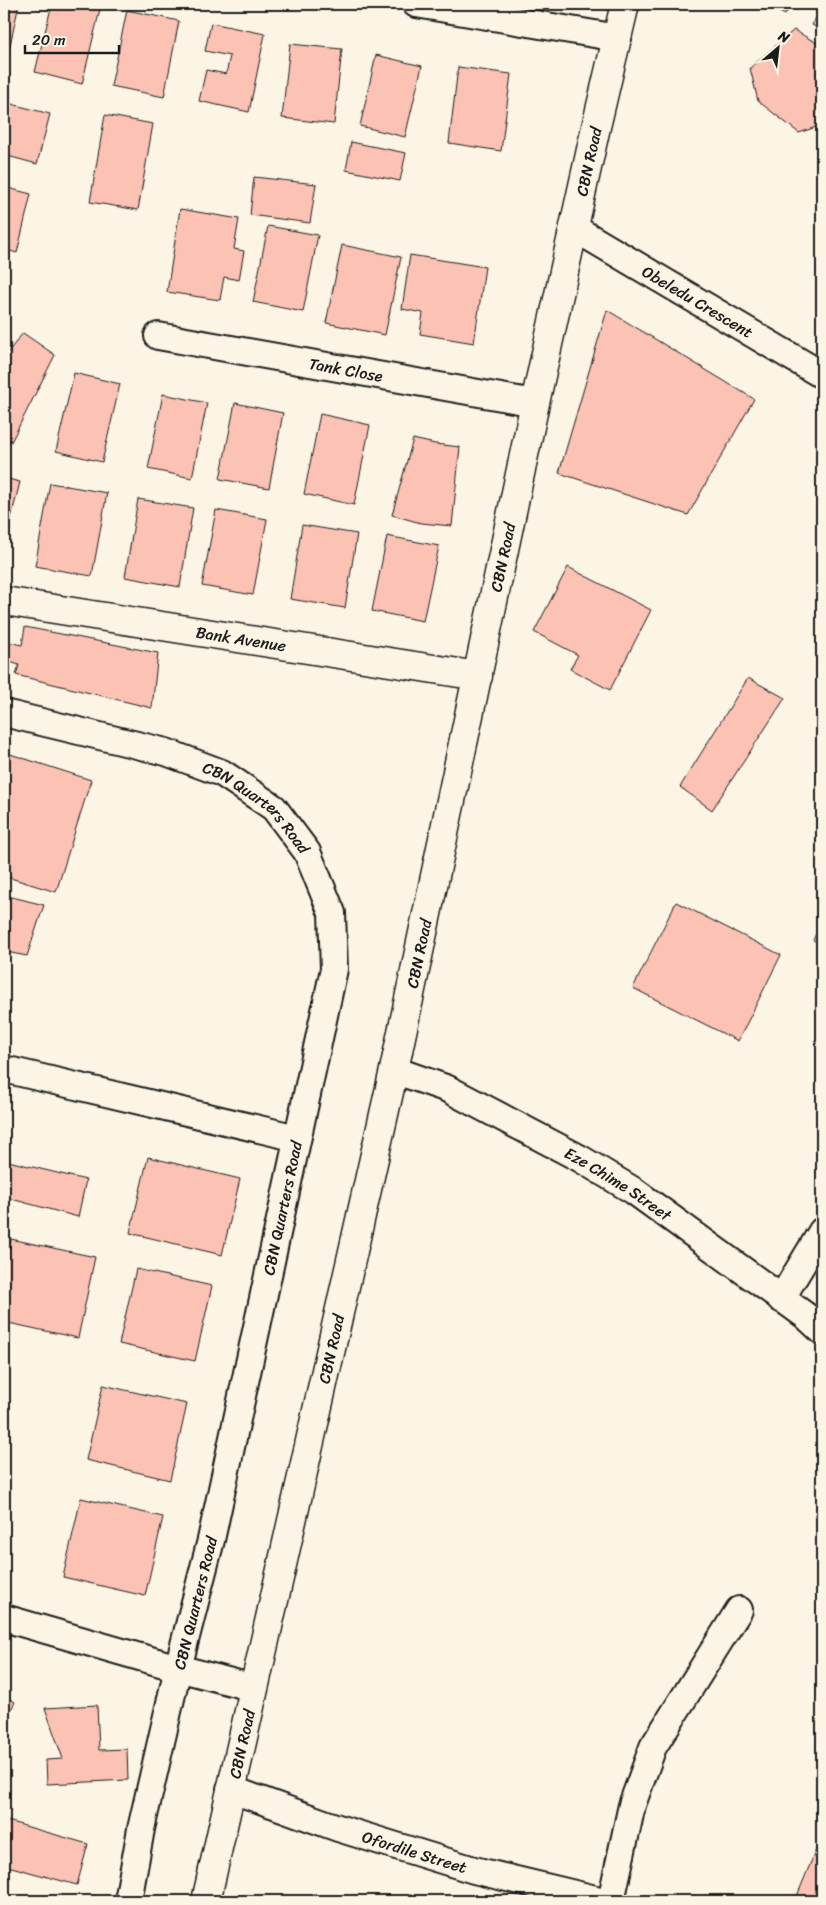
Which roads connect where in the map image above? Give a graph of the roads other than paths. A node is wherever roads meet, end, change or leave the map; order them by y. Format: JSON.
{"nodes":[{"id":1,"x":416,"y":4,"type":"edge"},
{"id":2,"x":625,"y":4,"type":"edge"},
{"id":3,"x":618,"y":38,"type":"junction"},
{"id":4,"x":574,"y":228,"type":"junction"},
{"id":5,"x":158,"y":336,"type":"dead end"},
{"id":6,"x":822,"y":375,"type":"edge"},
{"id":7,"x":536,"y":403,"type":"junction"},
{"id":8,"x":4,"y":601,"type":"edge"},
{"id":9,"x":478,"y":676,"type":"junction"},
{"id":10,"x":4,"y":713,"type":"edge"},
{"id":11,"x":4,"y":1069,"type":"edge"},
{"id":12,"x":394,"y":1070,"type":"junction"},
{"id":13,"x":297,"y":1138,"type":"junction"},
{"id":14,"x":822,"y":1231,"type":"edge"},
{"id":15,"x":781,"y":1299,"type":"junction"},
{"id":16,"x":822,"y":1331,"type":"edge"},
{"id":17,"x":739,"y":1610,"type":"dead end"},
{"id":18,"x":4,"y":1618,"type":"edge"},
{"id":19,"x":178,"y":1668,"type":"junction"},
{"id":20,"x":254,"y":1688,"type":"junction"},
{"id":21,"x":230,"y":1789,"type":"junction"},
{"id":22,"x":128,"y":1901,"type":"edge"},
{"id":23,"x":206,"y":1901,"type":"edge"},
{"id":24,"x":604,"y":1901,"type":"edge"},
{"id":25,"x":611,"y":1901,"type":"edge"}],
"edges":[{"from":1,"to":3,"type":"street"},
{"from":2,"to":3,"type":"main road","name":"CBN Road"},
{"from":3,"to":4,"type":"main road","name":"CBN Road"},
{"from":4,"to":6,"type":"street","name":"Obeledu Crescent"},
{"from":4,"to":7,"type":"main road","name":"CBN Road"},
{"from":5,"to":7,"type":"street","name":"Tank Close"},
{"from":7,"to":9,"type":"main road","name":"CBN Road"},
{"from":8,"to":9,"type":"main road","name":"Bank Avenue"},
{"from":9,"to":12,"type":"main road","name":"CBN Road"},
{"from":10,"to":13,"type":"street","name":"CBN Quarters Road"},
{"from":11,"to":13,"type":"street"},
{"from":12,"to":15,"type":"street","name":"Eze Chime Street"},
{"from":12,"to":20,"type":"main road","name":"CBN Road"},
{"from":13,"to":19,"type":"street","name":"CBN Quarters Road"},
{"from":14,"to":15,"type":"street"},
{"from":15,"to":16,"type":"street","name":"Eze Chime Street"},
{"from":17,"to":25,"type":"street"},
{"from":18,"to":19,"type":"street"},
{"from":19,"to":20,"type":"street"},
{"from":19,"to":22,"type":"street","name":"CBN Quarters Road"},
{"from":20,"to":21,"type":"main road","name":"CBN Road"},
{"from":21,"to":23,"type":"main road","name":"CBN Road"},
{"from":21,"to":24,"type":"street","name":"Ofordile Street"}]}
